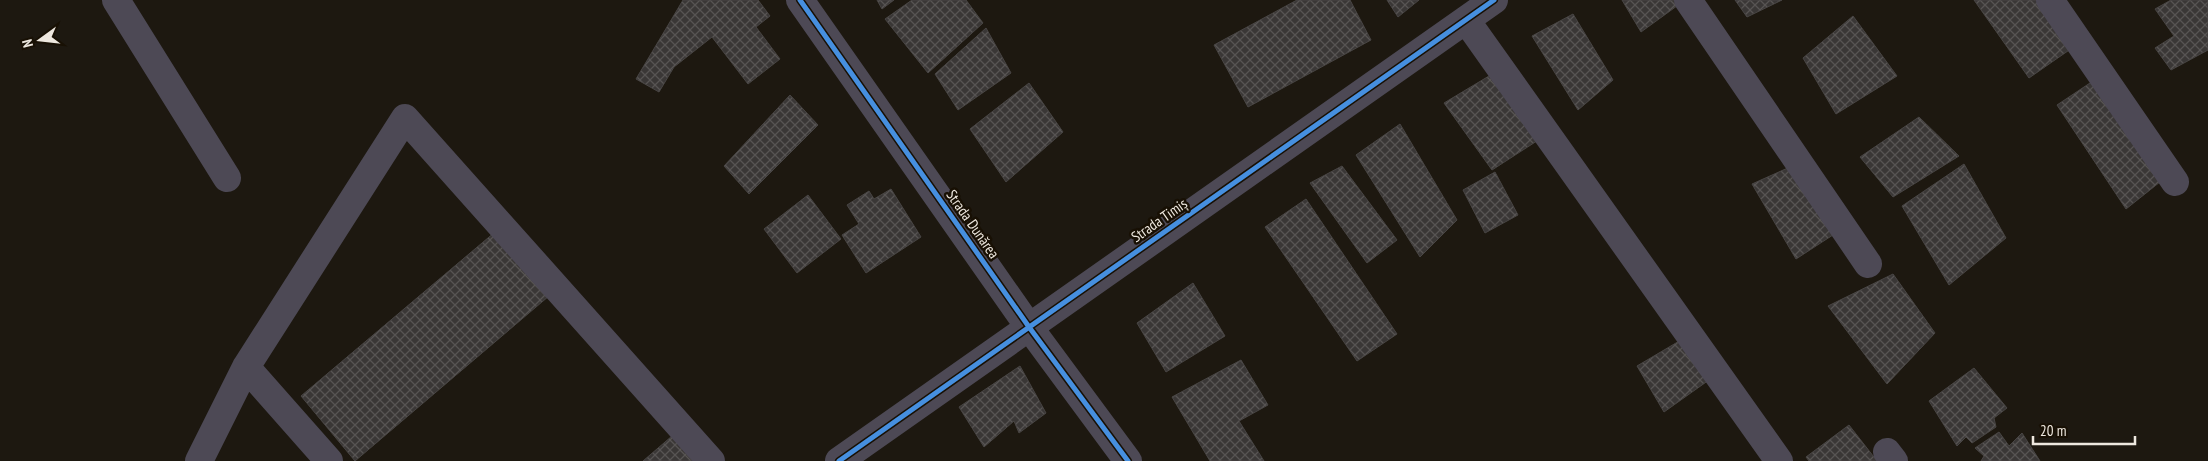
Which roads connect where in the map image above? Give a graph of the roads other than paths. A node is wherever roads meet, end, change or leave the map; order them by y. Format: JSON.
{"nodes":[{"id":1,"x":116,"y":0,"type":"edge"},
{"id":2,"x":800,"y":0,"type":"edge"},
{"id":3,"x":1494,"y":0,"type":"edge"},
{"id":4,"x":1688,"y":0,"type":"edge"},
{"id":5,"x":2050,"y":0,"type":"edge"},
{"id":6,"x":1466,"y":20,"type":"junction"},
{"id":7,"x":227,"y":178,"type":"dead end"},
{"id":8,"x":2175,"y":182,"type":"dead end"},
{"id":9,"x":1868,"y":264,"type":"dead end"},
{"id":10,"x":1029,"y":326,"type":"junction"},
{"id":11,"x":246,"y":367,"type":"junction"},
{"id":12,"x":199,"y":461,"type":"edge"},
{"id":13,"x":329,"y":461,"type":"edge"},
{"id":14,"x":711,"y":461,"type":"edge"},
{"id":15,"x":839,"y":461,"type":"edge"},
{"id":16,"x":1128,"y":461,"type":"edge"},
{"id":17,"x":1779,"y":461,"type":"edge"}],
"edges":[{"from":1,"to":7,"type":"street"},
{"from":2,"to":10,"type":"street","name":"Strada Dunărea"},
{"from":3,"to":6,"type":"street","name":"Strada Timiș"},
{"from":4,"to":9,"type":"street"},
{"from":5,"to":8,"type":"street"},
{"from":6,"to":10,"type":"street","name":"Strada Timiș"},
{"from":6,"to":17,"type":"street"},
{"from":10,"to":15,"type":"street","name":"Strada Timiș"},
{"from":10,"to":16,"type":"street","name":"Strada Dunărea"},
{"from":11,"to":12,"type":"street"},
{"from":11,"to":13,"type":"street"},
{"from":11,"to":14,"type":"street"}]}
